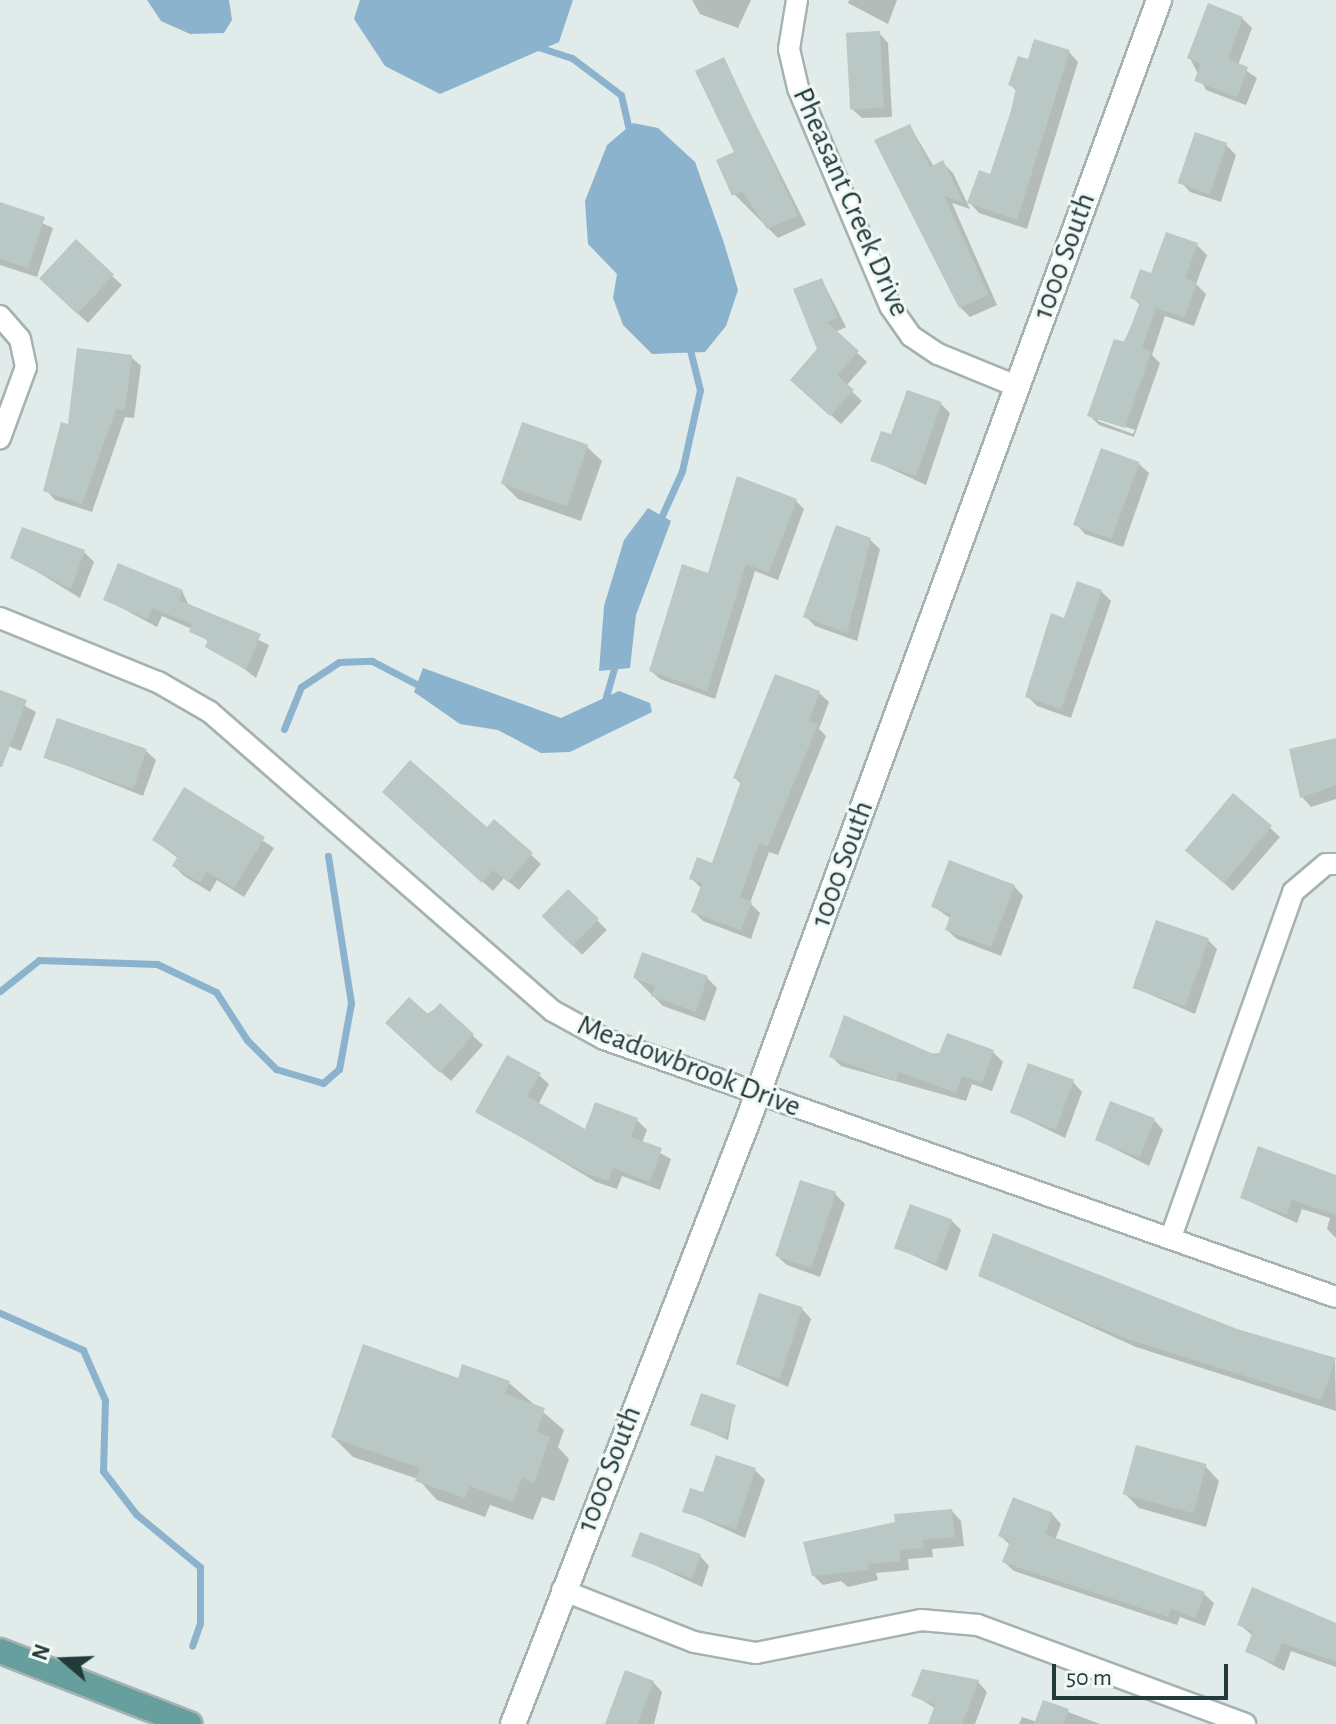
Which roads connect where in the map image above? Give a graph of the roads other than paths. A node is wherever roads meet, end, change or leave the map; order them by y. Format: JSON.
{"nodes":[{"id":1,"x":797,"y":0,"type":"edge"},
{"id":2,"x":1159,"y":0,"type":"edge"},
{"id":3,"x":0,"y":316,"type":"edge"},
{"id":4,"x":1016,"y":386,"type":"junction"},
{"id":5,"x":0,"y":438,"type":"edge"},
{"id":6,"x":0,"y":618,"type":"edge"},
{"id":7,"x":1336,"y":864,"type":"edge"},
{"id":8,"x":758,"y":1095,"type":"junction"},
{"id":9,"x":1171,"y":1237,"type":"junction"},
{"id":10,"x":1336,"y":1297,"type":"edge"},
{"id":11,"x":562,"y":1590,"type":"junction"},
{"id":12,"x":0,"y":1651,"type":"edge"},
{"id":13,"x":189,"y":1724,"type":"edge"},
{"id":14,"x":513,"y":1724,"type":"edge"},
{"id":15,"x":1245,"y":1724,"type":"edge"}],
"edges":[{"from":1,"to":4,"type":"street","name":"Pheasant Creek Drive"},
{"from":2,"to":4,"type":"street","name":"1000 South"},
{"from":3,"to":5,"type":"street"},
{"from":4,"to":8,"type":"street","name":"1000 South"},
{"from":6,"to":8,"type":"street","name":"Meadowbrook Drive"},
{"from":7,"to":9,"type":"street"},
{"from":8,"to":9,"type":"street","name":"Meadowbrook Drive"},
{"from":8,"to":11,"type":"street","name":"1000 South"},
{"from":9,"to":10,"type":"street","name":"Meadowbrook Drive"},
{"from":11,"to":14,"type":"street","name":"1000 South"},
{"from":11,"to":15,"type":"street"},
{"from":12,"to":13,"type":"main road"}]}
